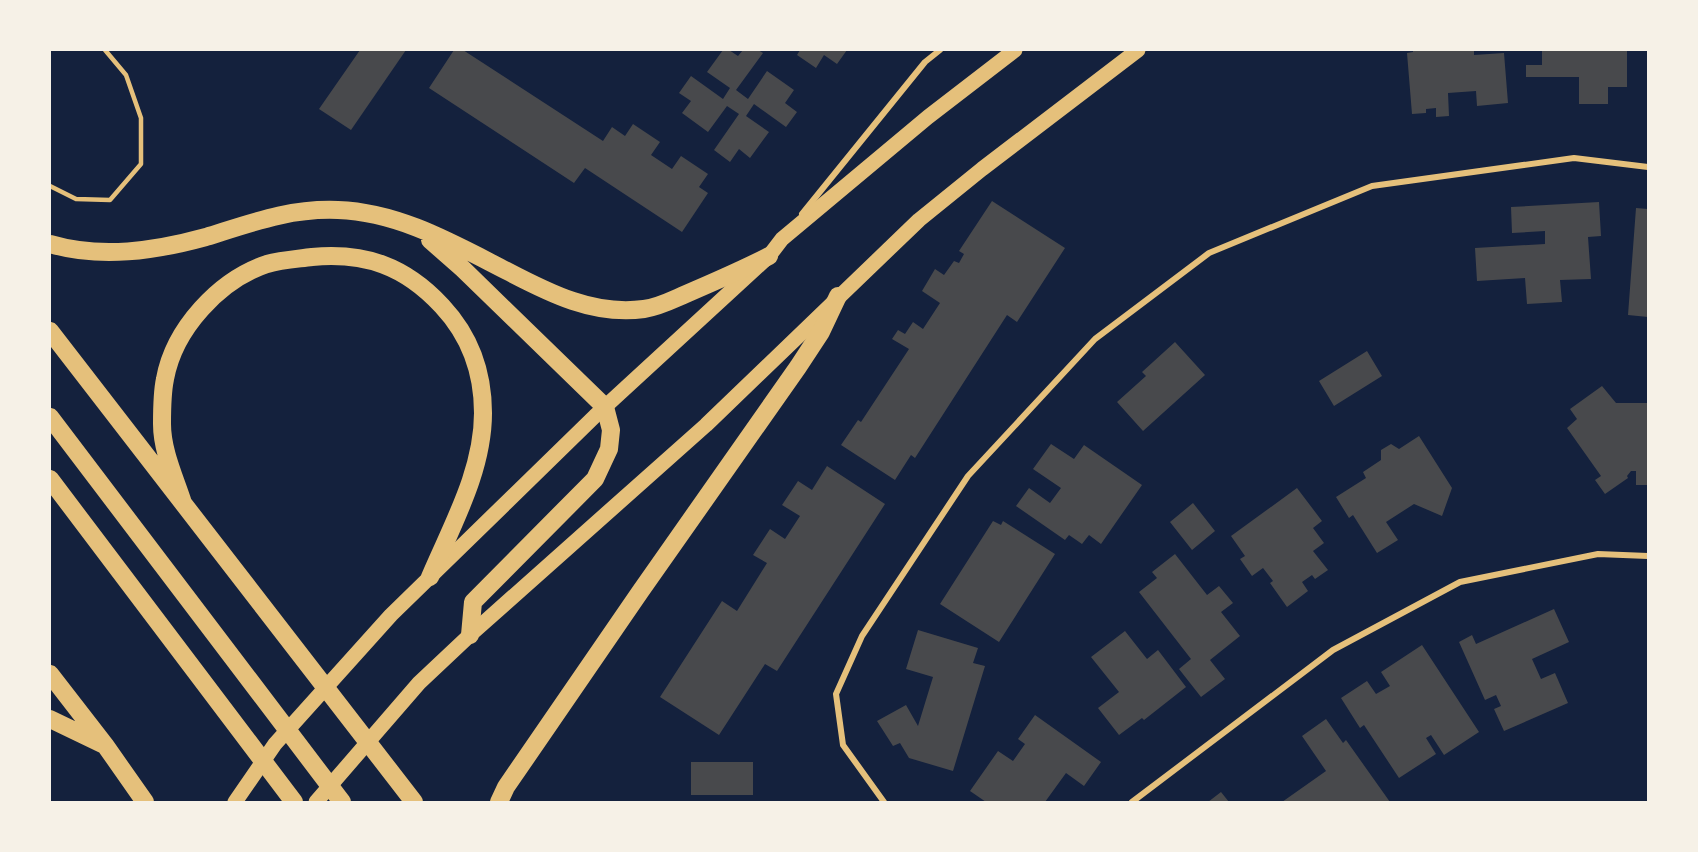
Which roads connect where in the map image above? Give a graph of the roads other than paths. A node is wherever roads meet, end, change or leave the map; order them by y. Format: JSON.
{"nodes":[{"id":1,"x":105,"y":50,"type":"edge"},
{"id":2,"x":940,"y":50,"type":"edge"},
{"id":3,"x":1015,"y":50,"type":"edge"},
{"id":4,"x":1138,"y":50,"type":"edge"},
{"id":5,"x":1648,"y":167,"type":"edge"},
{"id":6,"x":50,"y":186,"type":"edge"},
{"id":7,"x":418,"y":228,"type":"junction"},
{"id":8,"x":782,"y":239,"type":"junction"},
{"id":9,"x":50,"y":244,"type":"edge"},
{"id":10,"x":769,"y":256,"type":"junction"},
{"id":11,"x":838,"y":296,"type":"junction"},
{"id":12,"x":50,"y":331,"type":"edge"},
{"id":13,"x":605,"y":407,"type":"junction"},
{"id":14,"x":50,"y":417,"type":"edge"},
{"id":15,"x":50,"y":479,"type":"edge"},
{"id":16,"x":183,"y":503,"type":"junction"},
{"id":17,"x":1648,"y":556,"type":"edge"},
{"id":18,"x":430,"y":577,"type":"junction"},
{"id":19,"x":470,"y":634,"type":"junction"},
{"id":20,"x":50,"y":674,"type":"edge"},
{"id":21,"x":50,"y":719,"type":"edge"},
{"id":22,"x":105,"y":745,"type":"junction"},
{"id":23,"x":145,"y":802,"type":"edge"},
{"id":24,"x":235,"y":802,"type":"edge"},
{"id":25,"x":294,"y":802,"type":"edge"},
{"id":26,"x":316,"y":802,"type":"edge"},
{"id":27,"x":342,"y":802,"type":"edge"},
{"id":28,"x":414,"y":802,"type":"edge"},
{"id":29,"x":499,"y":802,"type":"edge"},
{"id":30,"x":884,"y":802,"type":"edge"},
{"id":31,"x":1132,"y":802,"type":"edge"}],
"edges":[{"from":1,"to":6,"type":"lane"},
{"from":2,"to":8,"type":"street"},
{"from":3,"to":8,"type":"main road"},
{"from":4,"to":11,"type":"main road"},
{"from":5,"to":30,"type":"street"},
{"from":7,"to":9,"type":"highway"},
{"from":7,"to":10,"type":"highway"},
{"from":7,"to":13,"type":"highway"},
{"from":8,"to":10,"type":"main road"},
{"from":10,"to":13,"type":"main road"},
{"from":11,"to":19,"type":"main road"},
{"from":11,"to":29,"type":"highway"},
{"from":12,"to":16,"type":"highway"},
{"from":13,"to":18,"type":"main road"},
{"from":13,"to":19,"type":"highway"},
{"from":14,"to":27,"type":"highway"},
{"from":15,"to":25,"type":"highway"},
{"from":16,"to":18,"type":"highway"},
{"from":16,"to":28,"type":"highway"},
{"from":17,"to":31,"type":"street"},
{"from":18,"to":24,"type":"main road"},
{"from":19,"to":26,"type":"main road"},
{"from":20,"to":22,"type":"highway"},
{"from":21,"to":22,"type":"highway"},
{"from":22,"to":23,"type":"highway"}]}
